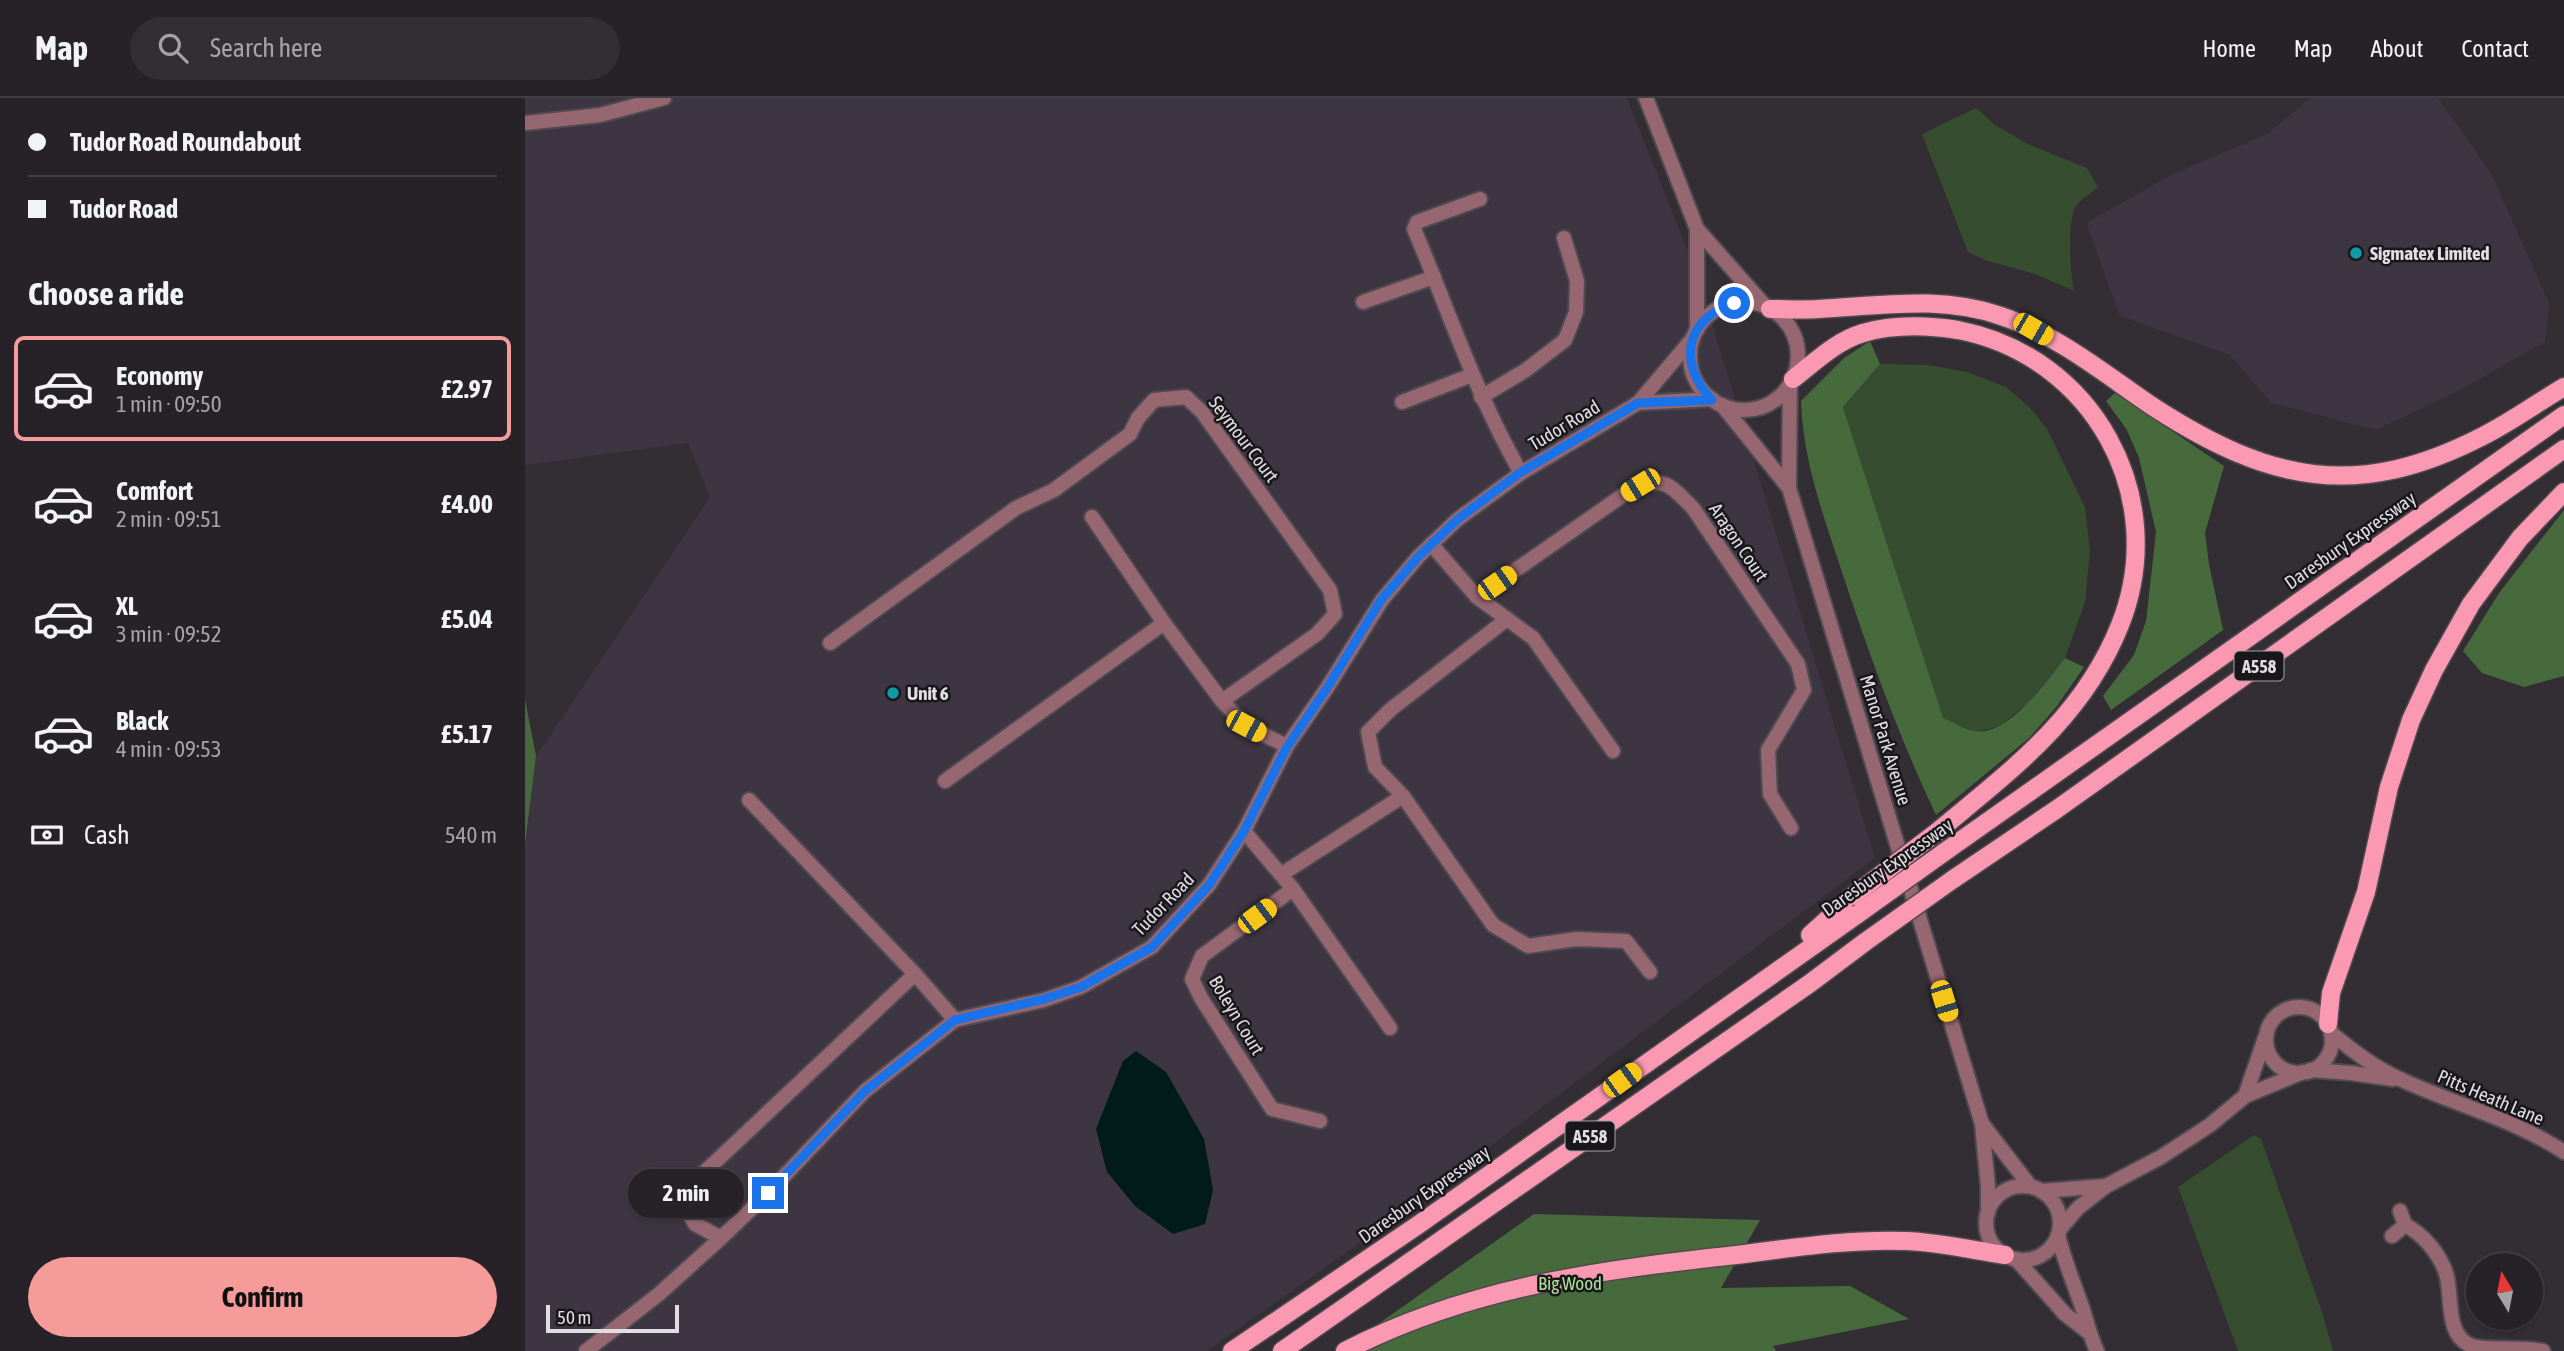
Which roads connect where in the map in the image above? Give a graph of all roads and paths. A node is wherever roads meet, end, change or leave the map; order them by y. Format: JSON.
{"nodes":[{"id":1,"x":664,"y":98,"type":"edge"},
{"id":2,"x":1646,"y":98,"type":"edge"},
{"id":3,"x":525,"y":123,"type":"edge"},
{"id":4,"x":1480,"y":199,"type":"dead end"},
{"id":5,"x":1697,"y":229,"type":"junction"},
{"id":6,"x":1564,"y":238,"type":"dead end"},
{"id":7,"x":1434,"y":277,"type":"junction"},
{"id":8,"x":1363,"y":302,"type":"dead end"},
{"id":9,"x":1768,"y":307,"type":"junction"},
{"id":10,"x":1695,"y":334,"type":"junction"},
{"id":11,"x":1472,"y":375,"type":"junction"},
{"id":12,"x":1791,"y":381,"type":"junction"},
{"id":13,"x":2564,"y":387,"type":"edge"},
{"id":14,"x":1481,"y":397,"type":"junction"},
{"id":15,"x":1402,"y":402,"type":"dead end"},
{"id":16,"x":1717,"y":402,"type":"junction"},
{"id":17,"x":1638,"y":403,"type":"junction"},
{"id":18,"x":2564,"y":415,"type":"edge"},
{"id":19,"x":2564,"y":449,"type":"edge"},
{"id":20,"x":1521,"y":472,"type":"junction"},
{"id":21,"x":1789,"y":488,"type":"junction"},
{"id":22,"x":2564,"y":492,"type":"edge"},
{"id":23,"x":1092,"y":517,"type":"dead end"},
{"id":24,"x":1431,"y":544,"type":"junction"},
{"id":25,"x":1478,"y":597,"type":"junction"},
{"id":26,"x":1507,"y":619,"type":"junction"},
{"id":27,"x":1164,"y":623,"type":"junction"},
{"id":28,"x":830,"y":643,"type":"dead end"},
{"id":29,"x":1222,"y":701,"type":"junction"},
{"id":30,"x":1287,"y":747,"type":"junction"},
{"id":31,"x":1613,"y":751,"type":"dead end"},
{"id":32,"x":945,"y":780,"type":"dead end"},
{"id":33,"x":1403,"y":796,"type":"junction"},
{"id":34,"x":749,"y":800,"type":"dead end"},
{"id":35,"x":1791,"y":828,"type":"dead end"},
{"id":36,"x":1244,"y":831,"type":"junction"},
{"id":37,"x":1282,"y":874,"type":"junction"},
{"id":38,"x":1293,"y":889,"type":"junction"},
{"id":39,"x":1855,"y":905,"type":"junction"},
{"id":40,"x":1650,"y":972,"type":"dead end"},
{"id":41,"x":915,"y":974,"type":"junction"},
{"id":42,"x":955,"y":1020,"type":"junction"},
{"id":43,"x":1390,"y":1028,"type":"dead end"},
{"id":44,"x":2329,"y":1028,"type":"junction"},
{"id":45,"x":2266,"y":1037,"type":"junction"},
{"id":46,"x":2306,"y":1071,"type":"junction"},
{"id":47,"x":2401,"y":1080,"type":"junction"},
{"id":48,"x":2245,"y":1096,"type":"junction"},
{"id":49,"x":1320,"y":1121,"type":"dead end"},
{"id":50,"x":1982,"y":1124,"type":"junction"},
{"id":51,"x":2564,"y":1152,"type":"edge"},
{"id":52,"x":2106,"y":1186,"type":"junction"},
{"id":53,"x":2036,"y":1189,"type":"junction"},
{"id":54,"x":1987,"y":1213,"type":"junction"},
{"id":55,"x":2059,"y":1232,"type":"junction"},
{"id":56,"x":2392,"y":1236,"type":"dead end"},
{"id":57,"x":721,"y":1238,"type":"junction"},
{"id":58,"x":2011,"y":1257,"type":"junction"},
{"id":59,"x":2088,"y":1332,"type":"junction"},
{"id":60,"x":2471,"y":1348,"type":"edge"},
{"id":61,"x":586,"y":1351,"type":"edge"},
{"id":62,"x":1232,"y":1351,"type":"edge"},
{"id":63,"x":1282,"y":1351,"type":"edge"},
{"id":64,"x":1345,"y":1351,"type":"edge"},
{"id":65,"x":2097,"y":1351,"type":"edge"},
{"id":66,"x":2543,"y":1351,"type":"edge"}],
"edges":[{"from":1,"to":3,"type":"street"},
{"from":2,"to":5,"type":"street"},
{"from":4,"to":7,"type":"street"},
{"from":5,"to":9,"type":"street"},
{"from":5,"to":10,"type":"street"},
{"from":6,"to":14,"type":"street"},
{"from":7,"to":8,"type":"street"},
{"from":7,"to":11,"type":"street"},
{"from":9,"to":10,"type":"street"},
{"from":9,"to":12,"type":"street"},
{"from":9,"to":13,"type":"main road"},
{"from":10,"to":16,"type":"street"},
{"from":10,"to":17,"type":"street","name":"Tudor Road"},
{"from":11,"to":14,"type":"street"},
{"from":11,"to":15,"type":"street"},
{"from":12,"to":16,"type":"street"},
{"from":12,"to":21,"type":"street","name":"Manor Park Avenue"},
{"from":12,"to":39,"type":"main road","bridge":true},
{"from":14,"to":20,"type":"street"},
{"from":16,"to":17,"type":"street","name":"Tudor Road"},
{"from":16,"to":21,"type":"street","name":"Manor Park Avenue"},
{"from":17,"to":20,"type":"street","name":"Tudor Road"},
{"from":18,"to":39,"type":"main road","name":"Daresbury Expressway","number":"A558","bridge":true},
{"from":19,"to":63,"type":"main road","number":"A558","bridge":true},
{"from":20,"to":24,"type":"street","name":"Tudor Road"},
{"from":21,"to":50,"type":"street","name":"Manor Park Avenue"},
{"from":22,"to":44,"type":"main road"},
{"from":23,"to":27,"type":"street"},
{"from":24,"to":25,"type":"street"},
{"from":24,"to":30,"type":"street","name":"Tudor Road"},
{"from":25,"to":26,"type":"street"},
{"from":25,"to":35,"type":"street","name":"Aragon Court"},
{"from":26,"to":31,"type":"street"},
{"from":26,"to":33,"type":"street"},
{"from":27,"to":29,"type":"street"},
{"from":27,"to":32,"type":"street"},
{"from":28,"to":29,"type":"street","name":"Seymour Court"},
{"from":29,"to":30,"type":"street"},
{"from":30,"to":36,"type":"street","name":"Tudor Road"},
{"from":33,"to":37,"type":"street"},
{"from":33,"to":40,"type":"street"},
{"from":34,"to":41,"type":"street"},
{"from":36,"to":37,"type":"street"},
{"from":36,"to":42,"type":"street","name":"Tudor Road"},
{"from":37,"to":38,"type":"street"},
{"from":38,"to":43,"type":"street"},
{"from":38,"to":49,"type":"street","name":"Boleyn Court"},
{"from":39,"to":62,"type":"main road","name":"Daresbury Expressway","number":"A558"},
{"from":41,"to":42,"type":"street"},
{"from":41,"to":57,"type":"street"},
{"from":42,"to":57,"type":"street","name":"Tudor Road"},
{"from":44,"to":45,"type":"street"},
{"from":44,"to":46,"type":"street"},
{"from":44,"to":47,"type":"street","name":"Pitts Heath Lane"},
{"from":45,"to":46,"type":"street"},
{"from":45,"to":48,"type":"street"},
{"from":46,"to":47,"type":"street","name":"Pitts Heath Lane"},
{"from":46,"to":48,"type":"street","name":"Pitts Heath Lane"},
{"from":47,"to":51,"type":"street","name":"Pitts Heath Lane"},
{"from":48,"to":52,"type":"street","name":"Pitts Heath Lane"},
{"from":50,"to":53,"type":"street","name":"Manor Park Avenue"},
{"from":50,"to":54,"type":"street","name":"Manor Park Avenue"},
{"from":52,"to":53,"type":"street","name":"Pitts Heath Lane"},
{"from":52,"to":55,"type":"street","name":"Pitts Heath Lane"},
{"from":53,"to":54,"type":"street"},
{"from":53,"to":55,"type":"street"},
{"from":54,"to":58,"type":"street"},
{"from":55,"to":58,"type":"street"},
{"from":55,"to":59,"type":"street"},
{"from":56,"to":60,"type":"street"},
{"from":57,"to":61,"type":"street","name":"Tudor Road"},
{"from":58,"to":59,"type":"street"},
{"from":58,"to":64,"type":"main road"},
{"from":59,"to":65,"type":"street"},
{"from":60,"to":66,"type":"street"}]}
